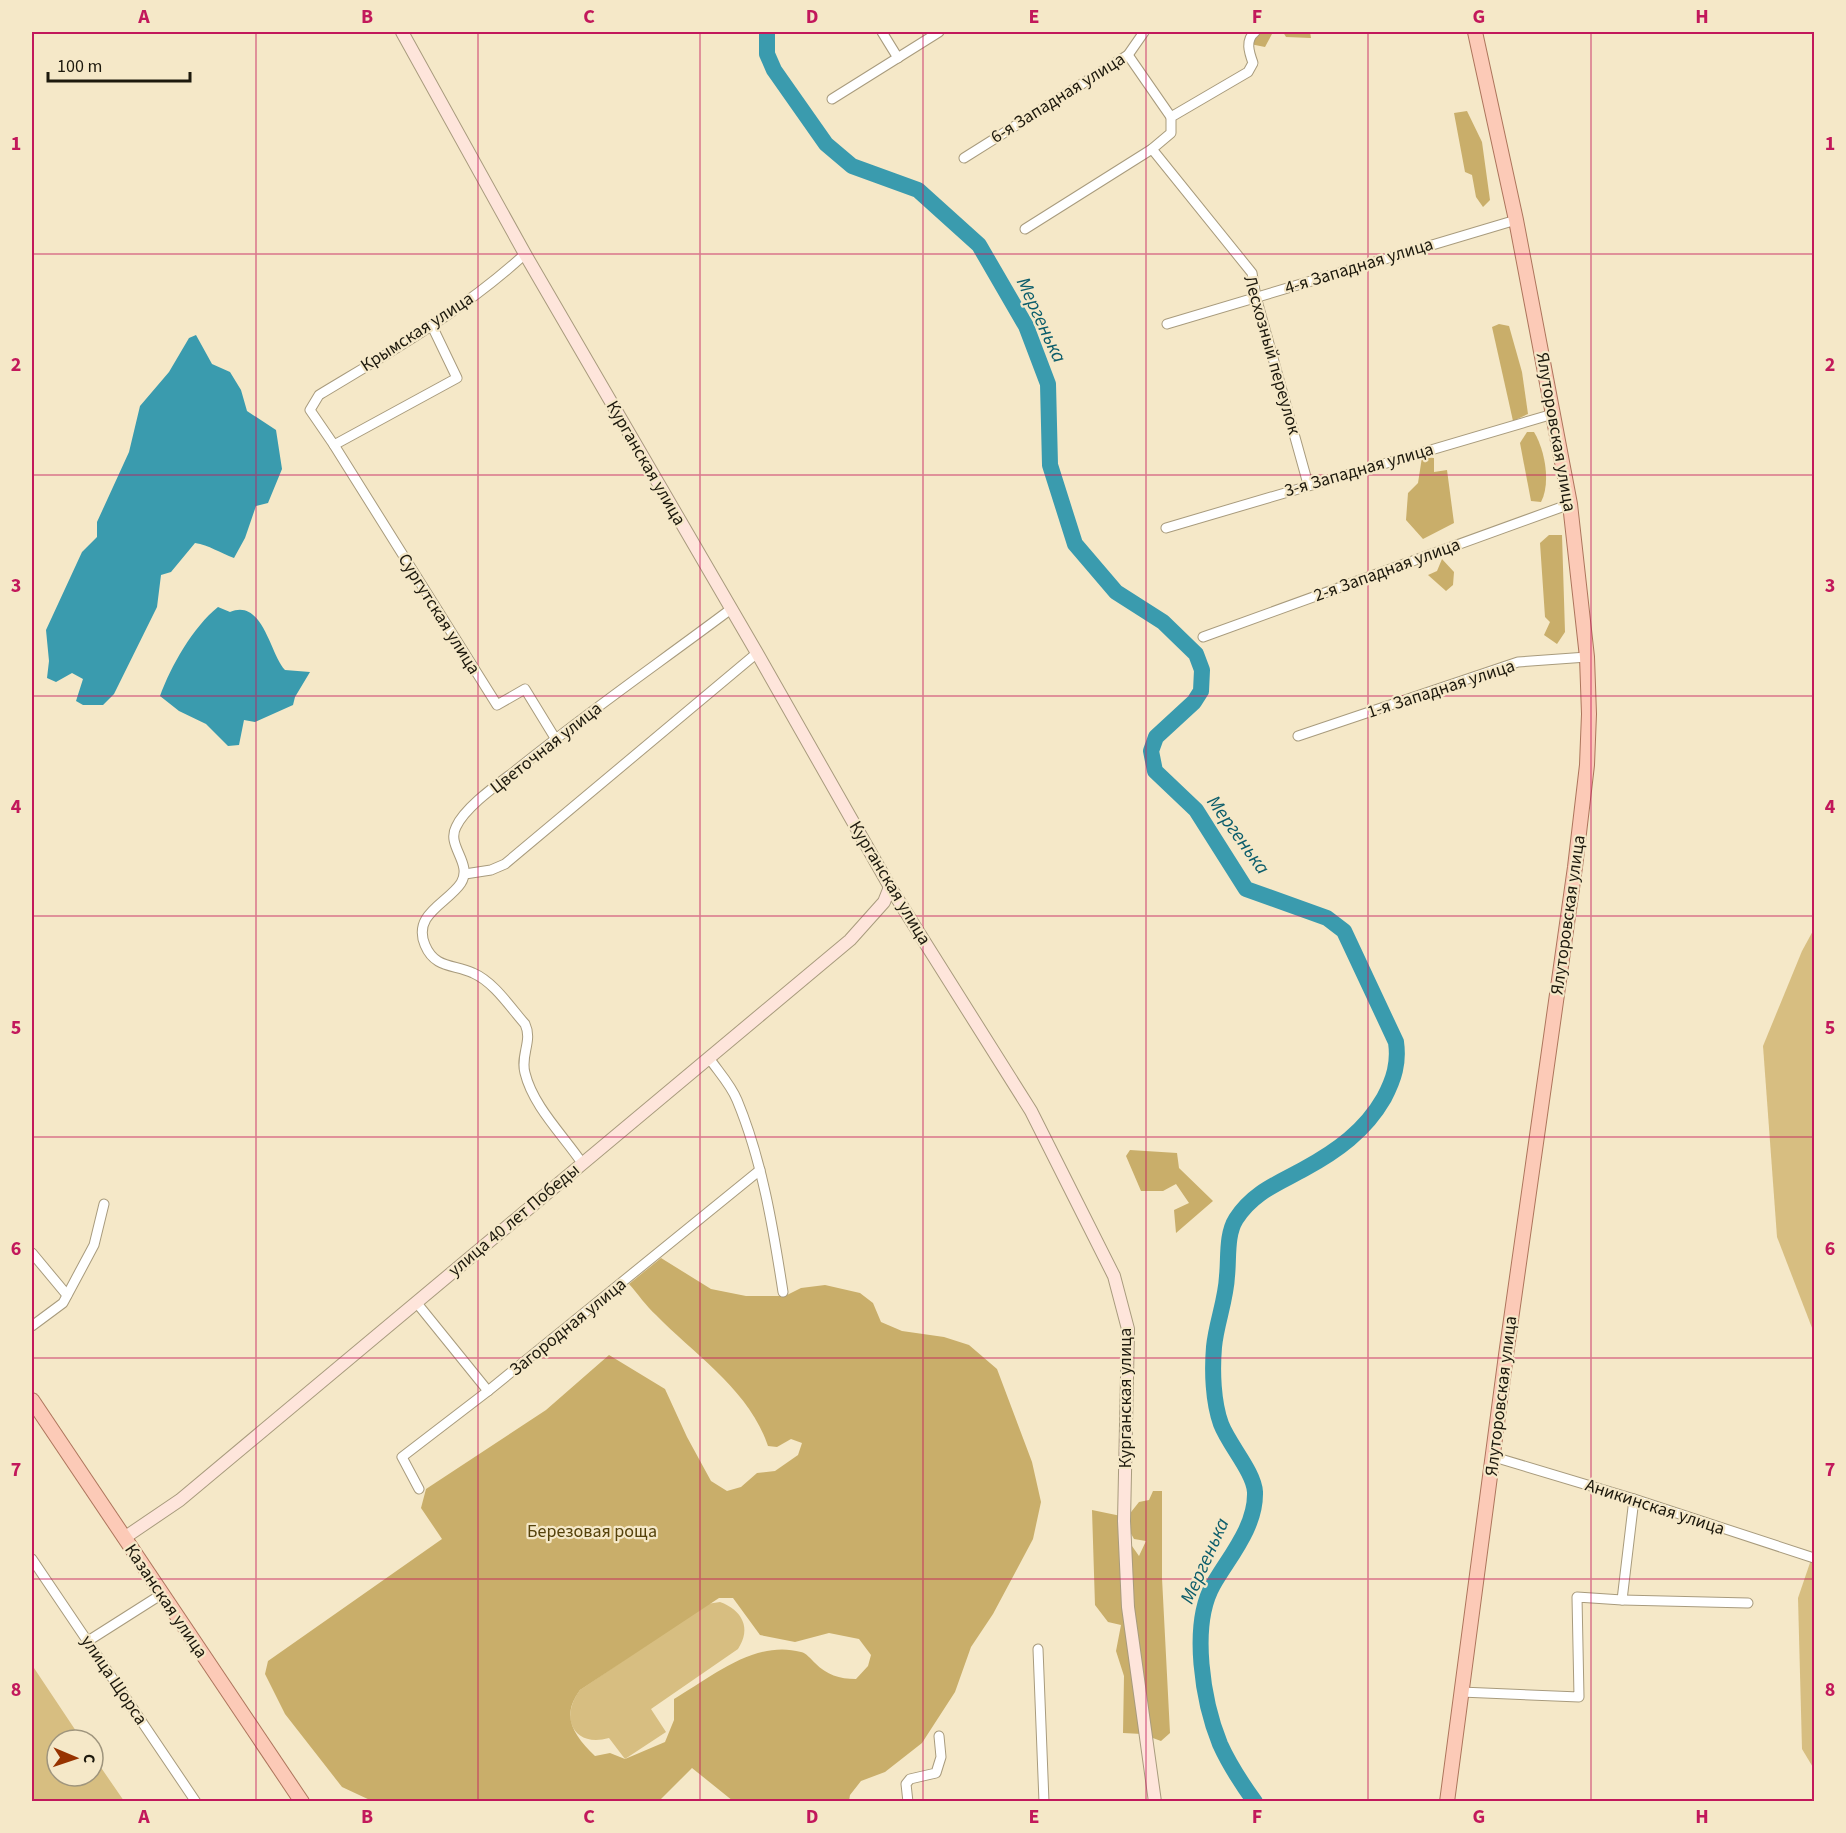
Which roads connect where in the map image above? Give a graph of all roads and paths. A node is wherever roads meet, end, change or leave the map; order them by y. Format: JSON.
{"nodes":[{"id":1,"x":402,"y":32,"type":"edge"},
{"id":2,"x":882,"y":32,"type":"edge"},
{"id":3,"x":939,"y":32,"type":"edge"},
{"id":4,"x":1144,"y":32,"type":"edge"},
{"id":5,"x":1255,"y":32,"type":"edge"},
{"id":6,"x":1475,"y":32,"type":"edge"},
{"id":7,"x":1128,"y":55,"type":"junction"},
{"id":8,"x":898,"y":58,"type":"junction"},
{"id":9,"x":832,"y":99,"type":"dead end"},
{"id":10,"x":1171,"y":117,"type":"junction"},
{"id":11,"x":1152,"y":149,"type":"junction"},
{"id":12,"x":964,"y":158,"type":"dead end"},
{"id":13,"x":1516,"y":220,"type":"junction"},
{"id":14,"x":1025,"y":229,"type":"dead end"},
{"id":15,"x":525,"y":254,"type":"junction"},
{"id":16,"x":1256,"y":297,"type":"junction"},
{"id":17,"x":1167,"y":324,"type":"dead end"},
{"id":18,"x":432,"y":326,"type":"junction"},
{"id":19,"x":1553,"y":414,"type":"junction"},
{"id":20,"x":334,"y":445,"type":"junction"},
{"id":21,"x":1308,"y":484,"type":"junction"},
{"id":22,"x":1570,"y":504,"type":"junction"},
{"id":23,"x":1166,"y":528,"type":"dead end"},
{"id":24,"x":731,"y":609,"type":"junction"},
{"id":25,"x":1203,"y":637,"type":"dead end"},
{"id":26,"x":757,"y":653,"type":"junction"},
{"id":27,"x":1587,"y":657,"type":"junction"},
{"id":28,"x":1298,"y":736,"type":"dead end"},
{"id":29,"x":555,"y":738,"type":"junction"},
{"id":30,"x":465,"y":874,"type":"junction"},
{"id":31,"x":890,"y":887,"type":"junction"},
{"id":32,"x":709,"y":1058,"type":"junction"},
{"id":33,"x":582,"y":1163,"type":"junction"},
{"id":34,"x":760,"y":1170,"type":"junction"},
{"id":35,"x":104,"y":1204,"type":"dead end"},
{"id":36,"x":32,"y":1253,"type":"edge"},
{"id":37,"x":783,"y":1292,"type":"dead end"},
{"id":38,"x":67,"y":1295,"type":"junction"},
{"id":39,"x":416,"y":1302,"type":"junction"},
{"id":40,"x":32,"y":1326,"type":"edge"},
{"id":41,"x":488,"y":1391,"type":"junction"},
{"id":42,"x":32,"y":1400,"type":"edge"},
{"id":43,"x":1494,"y":1457,"type":"junction"},
{"id":44,"x":419,"y":1489,"type":"dead end"},
{"id":45,"x":1634,"y":1499,"type":"junction"},
{"id":46,"x":124,"y":1538,"type":"junction"},
{"id":47,"x":1815,"y":1558,"type":"edge"},
{"id":48,"x":32,"y":1559,"type":"edge"},
{"id":49,"x":162,"y":1594,"type":"junction"},
{"id":50,"x":1622,"y":1600,"type":"junction"},
{"id":51,"x":1748,"y":1603,"type":"dead end"},
{"id":52,"x":88,"y":1641,"type":"junction"},
{"id":53,"x":1038,"y":1649,"type":"dead end"},
{"id":54,"x":1461,"y":1692,"type":"junction"},
{"id":55,"x":939,"y":1736,"type":"dead end"},
{"id":56,"x":196,"y":1802,"type":"edge"},
{"id":57,"x":302,"y":1802,"type":"edge"},
{"id":58,"x":908,"y":1802,"type":"edge"},
{"id":59,"x":1044,"y":1802,"type":"edge"},
{"id":60,"x":1155,"y":1802,"type":"edge"},
{"id":61,"x":1447,"y":1802,"type":"edge"}],
"edges":[{"from":1,"to":15,"type":"main road","name":"Курганская улица"},
{"from":2,"to":8,"type":"street"},
{"from":3,"to":8,"type":"street"},
{"from":4,"to":7,"type":"street","name":"6-я Западная улица"},
{"from":5,"to":10,"type":"street"},
{"from":6,"to":13,"type":"main road","name":"Ялуторовская улица"},
{"from":7,"to":10,"type":"street"},
{"from":7,"to":12,"type":"street","name":"6-я Западная улица"},
{"from":8,"to":9,"type":"street"},
{"from":10,"to":11,"type":"street"},
{"from":11,"to":14,"type":"street"},
{"from":11,"to":16,"type":"street","name":"Лесхозный переулок"},
{"from":13,"to":16,"type":"street","name":"4-я Западная улица"},
{"from":13,"to":19,"type":"main road","name":"Ялуторовская улица"},
{"from":15,"to":18,"type":"street","name":"Крымская улица"},
{"from":15,"to":24,"type":"main road","name":"Курганская улица"},
{"from":16,"to":17,"type":"street","name":"4-я Западная улица"},
{"from":16,"to":21,"type":"street","name":"Лесхозный переулок"},
{"from":18,"to":20,"type":"street","name":"Крымская улица"},
{"from":18,"to":20,"type":"street"},
{"from":19,"to":21,"type":"street","name":"3-я Западная улица"},
{"from":19,"to":22,"type":"main road","name":"Ялуторовская улица"},
{"from":20,"to":29,"type":"street","name":"Сургутская улица"},
{"from":21,"to":23,"type":"street","name":"3-я Западная улица"},
{"from":22,"to":25,"type":"street","name":"2-я Западная улица"},
{"from":22,"to":27,"type":"main road","name":"Ялуторовская улица"},
{"from":24,"to":26,"type":"main road","name":"Курганская улица"},
{"from":24,"to":29,"type":"street","name":"Цветочная улица"},
{"from":26,"to":30,"type":"street"},
{"from":26,"to":31,"type":"main road","name":"Курганская улица"},
{"from":27,"to":28,"type":"street","name":"1-я Западная улица"},
{"from":27,"to":43,"type":"main road","name":"Ялуторовская улица"},
{"from":29,"to":30,"type":"street","name":"Цветочная улица"},
{"from":30,"to":33,"type":"street"},
{"from":31,"to":32,"type":"main road","name":"улица 40 лет Победы"},
{"from":31,"to":60,"type":"main road","name":"Курганская улица"},
{"from":32,"to":33,"type":"main road","name":"улица 40 лет Победы"},
{"from":32,"to":34,"type":"street"},
{"from":33,"to":39,"type":"main road","name":"улица 40 лет Победы"},
{"from":34,"to":37,"type":"street"},
{"from":34,"to":41,"type":"street","name":"Загородная улица"},
{"from":35,"to":38,"type":"street"},
{"from":36,"to":38,"type":"street"},
{"from":38,"to":40,"type":"street"},
{"from":39,"to":41,"type":"street"},
{"from":39,"to":46,"type":"main road","name":"улица 40 лет Победы"},
{"from":41,"to":44,"type":"street","name":"Загородная улица"},
{"from":42,"to":46,"type":"main road","name":"Казанская улица"},
{"from":43,"to":45,"type":"street","name":"Аникинская улица"},
{"from":43,"to":54,"type":"main road","name":"Ялуторовская улица"},
{"from":45,"to":47,"type":"street","name":"Аникинская улица"},
{"from":45,"to":50,"type":"street"},
{"from":46,"to":49,"type":"main road","name":"Казанская улица"},
{"from":48,"to":52,"type":"street","name":"улица Щорса"},
{"from":49,"to":52,"type":"street"},
{"from":49,"to":57,"type":"main road","name":"Казанская улица"},
{"from":50,"to":51,"type":"street"},
{"from":50,"to":54,"type":"street"},
{"from":52,"to":56,"type":"street","name":"улица Щорса"},
{"from":53,"to":59,"type":"street"},
{"from":54,"to":61,"type":"main road","name":"Ялуторовская улица"},
{"from":55,"to":58,"type":"street"}]}
